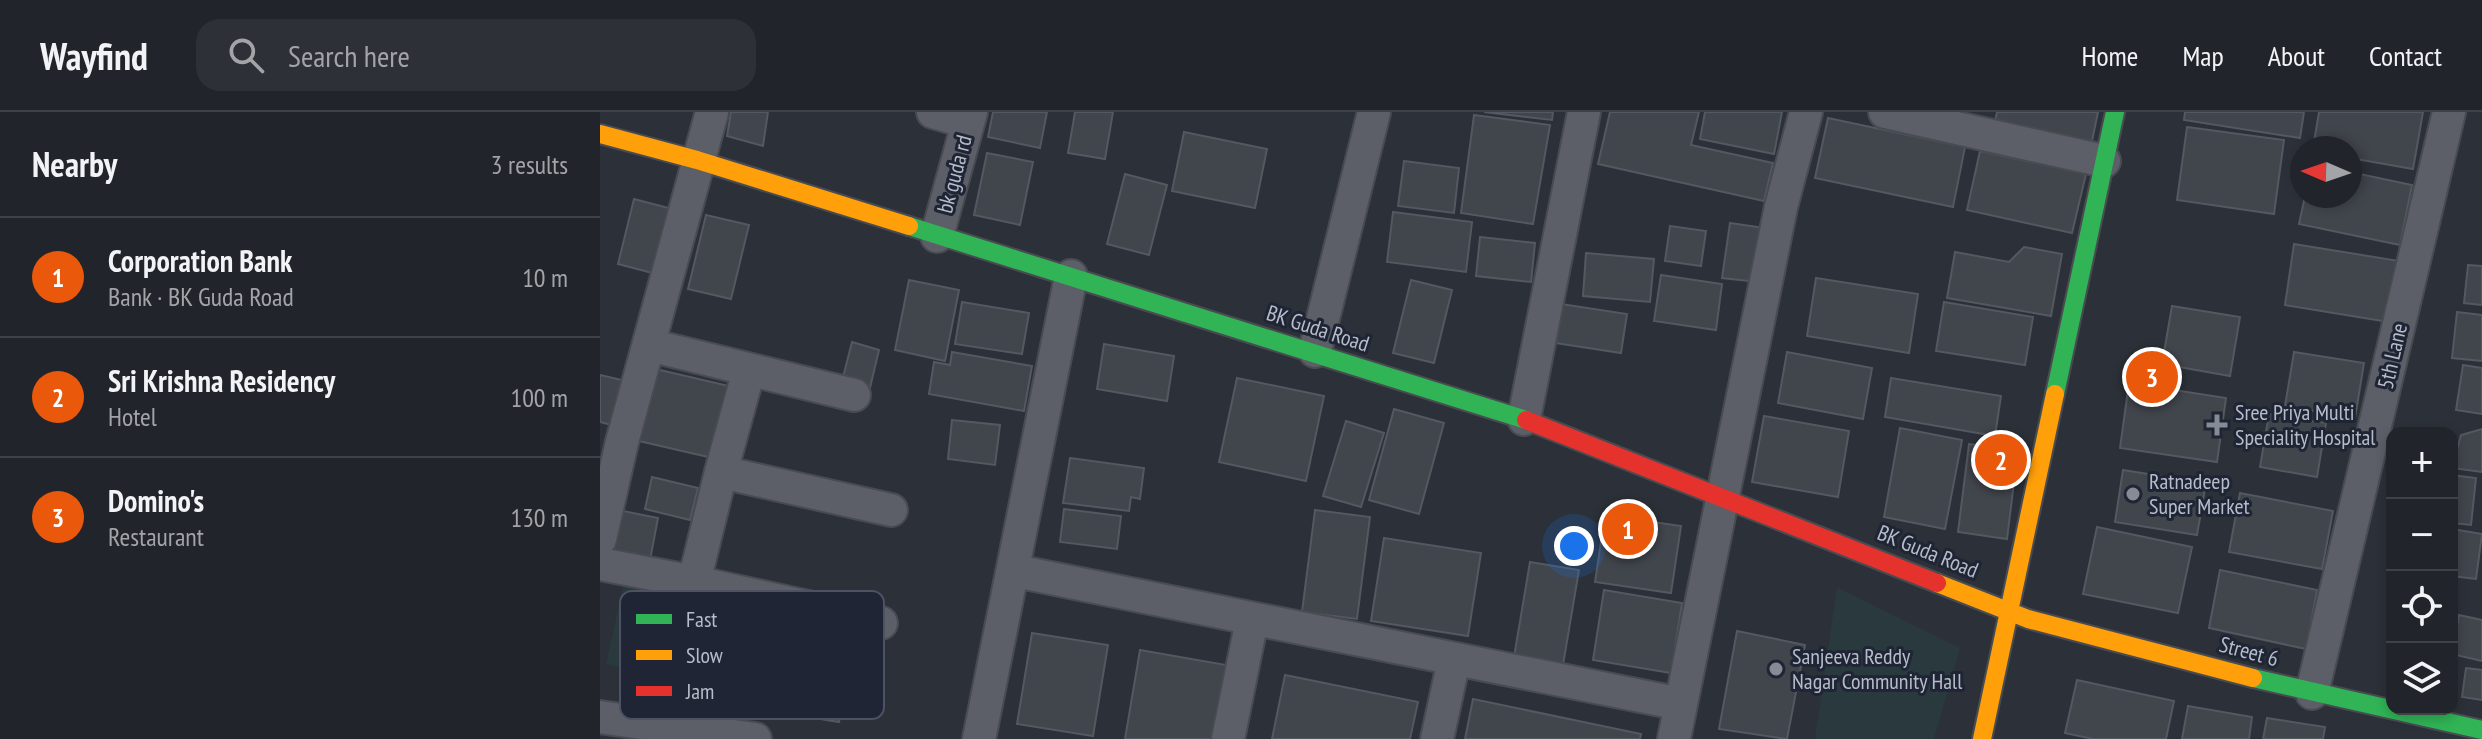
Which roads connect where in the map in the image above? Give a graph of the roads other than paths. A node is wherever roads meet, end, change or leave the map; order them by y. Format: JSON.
{"nodes":[{"id":1,"x":712,"y":112,"type":"edge"},
{"id":2,"x":933,"y":112,"type":"edge"},
{"id":3,"x":1374,"y":112,"type":"edge"},
{"id":4,"x":1584,"y":112,"type":"edge"},
{"id":5,"x":1806,"y":112,"type":"edge"},
{"id":6,"x":1885,"y":112,"type":"edge"},
{"id":7,"x":2115,"y":112,"type":"edge"},
{"id":8,"x":2449,"y":112,"type":"edge"},
{"id":9,"x":969,"y":117,"type":"edge"},
{"id":10,"x":600,"y":134,"type":"edge"},
{"id":11,"x":697,"y":160,"type":"junction"},
{"id":12,"x":2104,"y":161,"type":"junction"},
{"id":13,"x":937,"y":236,"type":"junction"},
{"id":14,"x":1071,"y":276,"type":"junction"},
{"id":15,"x":649,"y":345,"type":"junction"},
{"id":16,"x":1315,"y":351,"type":"junction"},
{"id":17,"x":749,"y":370,"type":"junction"},
{"id":18,"x":854,"y":395,"type":"dead end"},
{"id":19,"x":1524,"y":419,"type":"junction"},
{"id":20,"x":611,"y":439,"type":"edge"},
{"id":21,"x":721,"y":472,"type":"junction"},
{"id":22,"x":1726,"y":497,"type":"junction"},
{"id":23,"x":891,"y":510,"type":"dead end"},
{"id":24,"x":600,"y":539,"type":"edge"},
{"id":25,"x":600,"y":564,"type":"edge"},
{"id":26,"x":1015,"y":571,"type":"junction"},
{"id":27,"x":694,"y":582,"type":"junction"},
{"id":28,"x":735,"y":591,"type":"edge"},
{"id":29,"x":2007,"y":608,"type":"junction"},
{"id":30,"x":1252,"y":620,"type":"junction"},
{"id":31,"x":1454,"y":660,"type":"junction"},
{"id":32,"x":2312,"y":693,"type":"junction"},
{"id":33,"x":1681,"y":704,"type":"junction"},
{"id":34,"x":615,"y":725,"type":"edge"},
{"id":35,"x":2482,"y":730,"type":"edge"},
{"id":36,"x":755,"y":739,"type":"edge"},
{"id":37,"x":979,"y":739,"type":"edge"},
{"id":38,"x":1228,"y":739,"type":"edge"},
{"id":39,"x":1437,"y":739,"type":"edge"},
{"id":40,"x":1674,"y":739,"type":"edge"},
{"id":41,"x":1982,"y":739,"type":"edge"}],
"edges":[{"from":1,"to":11,"type":"street"},
{"from":2,"to":9,"type":"street"},
{"from":3,"to":16,"type":"street"},
{"from":4,"to":19,"type":"street"},
{"from":5,"to":22,"type":"street"},
{"from":6,"to":12,"type":"street"},
{"from":7,"to":12,"type":"street"},
{"from":8,"to":32,"type":"street","name":"5th Lane"},
{"from":9,"to":13,"type":"street","name":"bk guda rd"},
{"from":10,"to":11,"type":"street","name":"BK Guda Road"},
{"from":11,"to":13,"type":"street","name":"BK Guda Road"},
{"from":11,"to":15,"type":"street"},
{"from":12,"to":29,"type":"street"},
{"from":13,"to":14,"type":"street","name":"BK Guda Road"},
{"from":14,"to":16,"type":"street","name":"BK Guda Road"},
{"from":14,"to":26,"type":"street"},
{"from":15,"to":17,"type":"street"},
{"from":15,"to":20,"type":"street"},
{"from":16,"to":19,"type":"street","name":"BK Guda Road"},
{"from":17,"to":18,"type":"street"},
{"from":17,"to":21,"type":"street"},
{"from":19,"to":22,"type":"street","name":"BK Guda Road"},
{"from":20,"to":24,"type":"street"},
{"from":21,"to":23,"type":"street"},
{"from":21,"to":27,"type":"street"},
{"from":22,"to":29,"type":"street","name":"BK Guda Road"},
{"from":22,"to":33,"type":"street"},
{"from":25,"to":27,"type":"street"},
{"from":26,"to":30,"type":"street"},
{"from":26,"to":37,"type":"street"},
{"from":27,"to":28,"type":"street"},
{"from":29,"to":32,"type":"street","name":"Street 6"},
{"from":29,"to":41,"type":"street"},
{"from":30,"to":31,"type":"street"},
{"from":30,"to":38,"type":"street"},
{"from":31,"to":33,"type":"street"},
{"from":31,"to":39,"type":"street"},
{"from":32,"to":35,"type":"street","name":"Street 6"},
{"from":33,"to":40,"type":"street"},
{"from":34,"to":36,"type":"street"}]}
